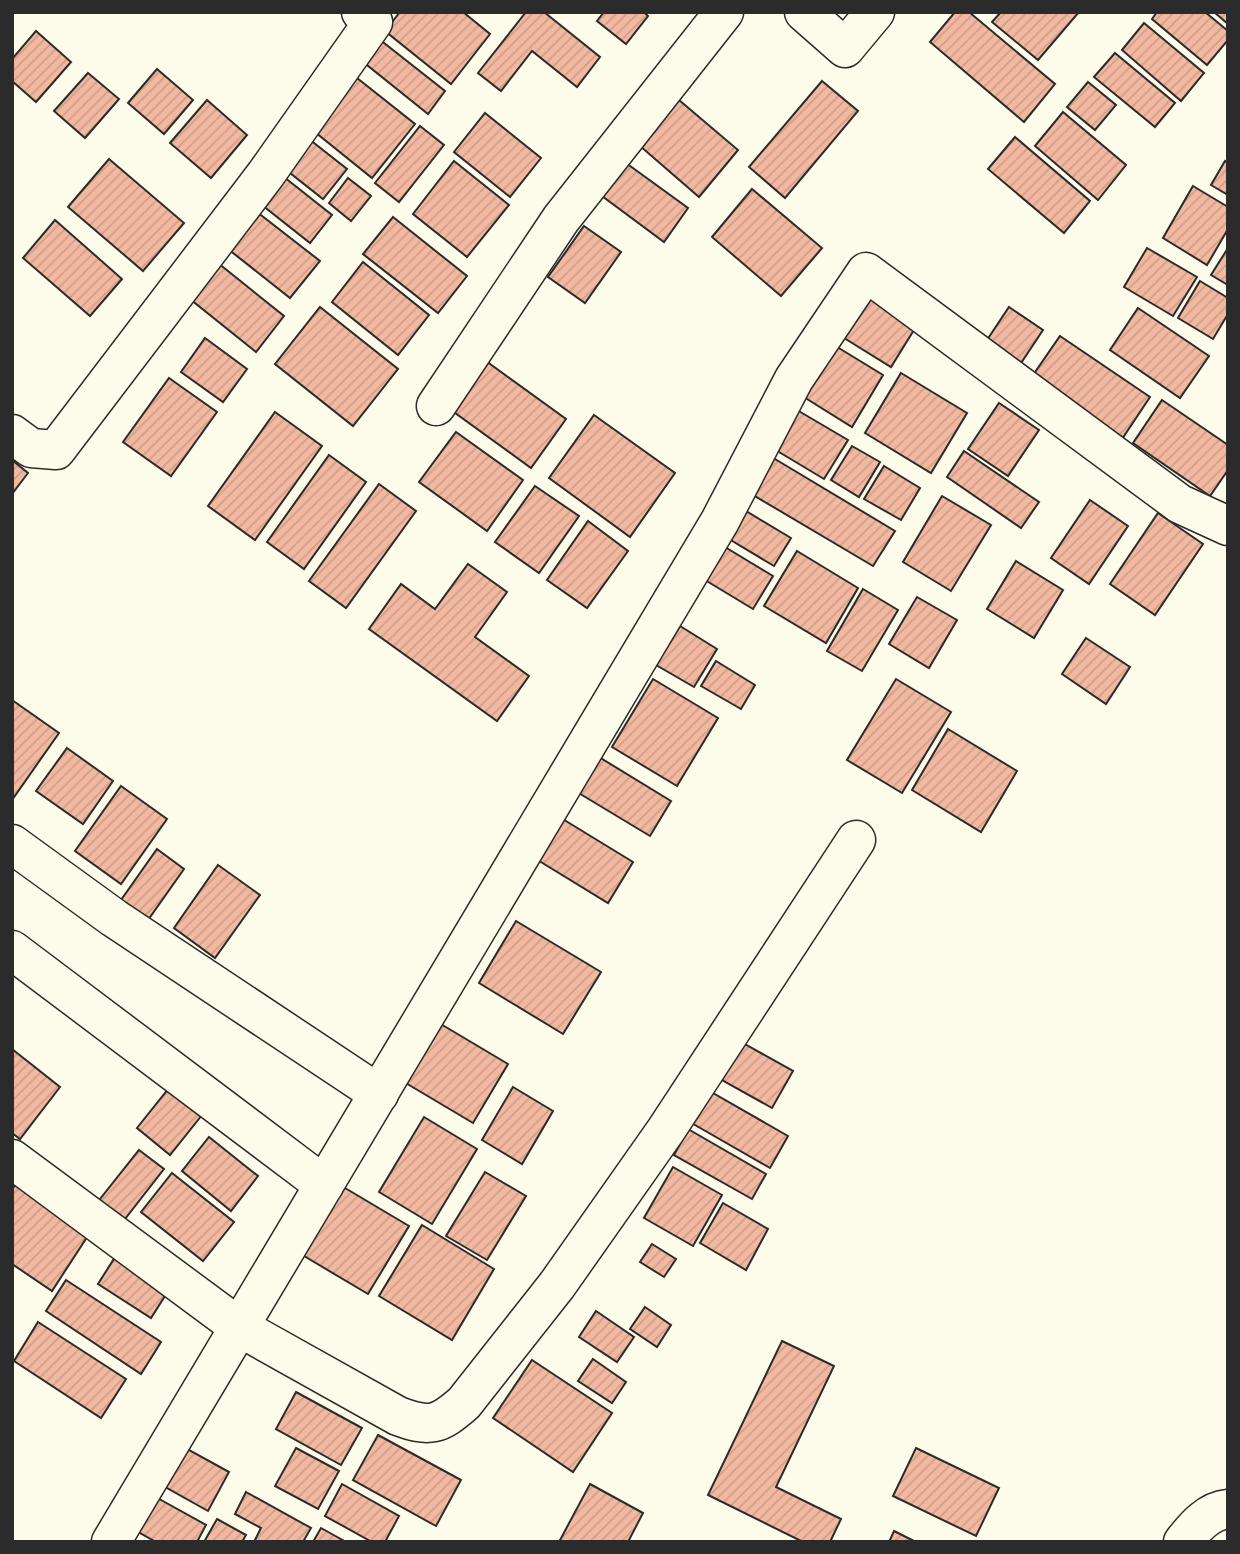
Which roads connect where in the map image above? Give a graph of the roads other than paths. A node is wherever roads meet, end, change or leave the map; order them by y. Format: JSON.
{"nodes":[{"id":1,"x":361,"y":12,"type":"edge"},
{"id":2,"x":724,"y":12,"type":"edge"},
{"id":3,"x":804,"y":12,"type":"edge"},
{"id":4,"x":875,"y":12,"type":"edge"},
{"id":5,"x":436,"y":406,"type":"dead end"},
{"id":6,"x":12,"y":434,"type":"edge"},
{"id":7,"x":1228,"y":526,"type":"edge"},
{"id":8,"x":856,"y":839,"type":"dead end"},
{"id":9,"x":12,"y":844,"type":"edge"},
{"id":10,"x":12,"y":950,"type":"edge"},
{"id":11,"x":379,"y":1094,"type":"junction"},
{"id":12,"x":12,"y":1159,"type":"edge"},
{"id":13,"x":324,"y":1185,"type":"junction"},
{"id":14,"x":239,"y":1327,"type":"junction"},
{"id":15,"x":1228,"y":1510,"type":"edge"},
{"id":16,"x":111,"y":1542,"type":"edge"},
{"id":17,"x":1183,"y":1542,"type":"edge"}],
"edges":[{"from":1,"to":6,"type":"street"},
{"from":2,"to":5,"type":"street"},
{"from":3,"to":4,"type":"street"},
{"from":7,"to":11,"type":"street"},
{"from":8,"to":14,"type":"street"},
{"from":9,"to":11,"type":"street"},
{"from":10,"to":13,"type":"street"},
{"from":11,"to":13,"type":"street"},
{"from":12,"to":14,"type":"street"},
{"from":13,"to":14,"type":"street"},
{"from":14,"to":16,"type":"street"},
{"from":15,"to":17,"type":"street"}]}
